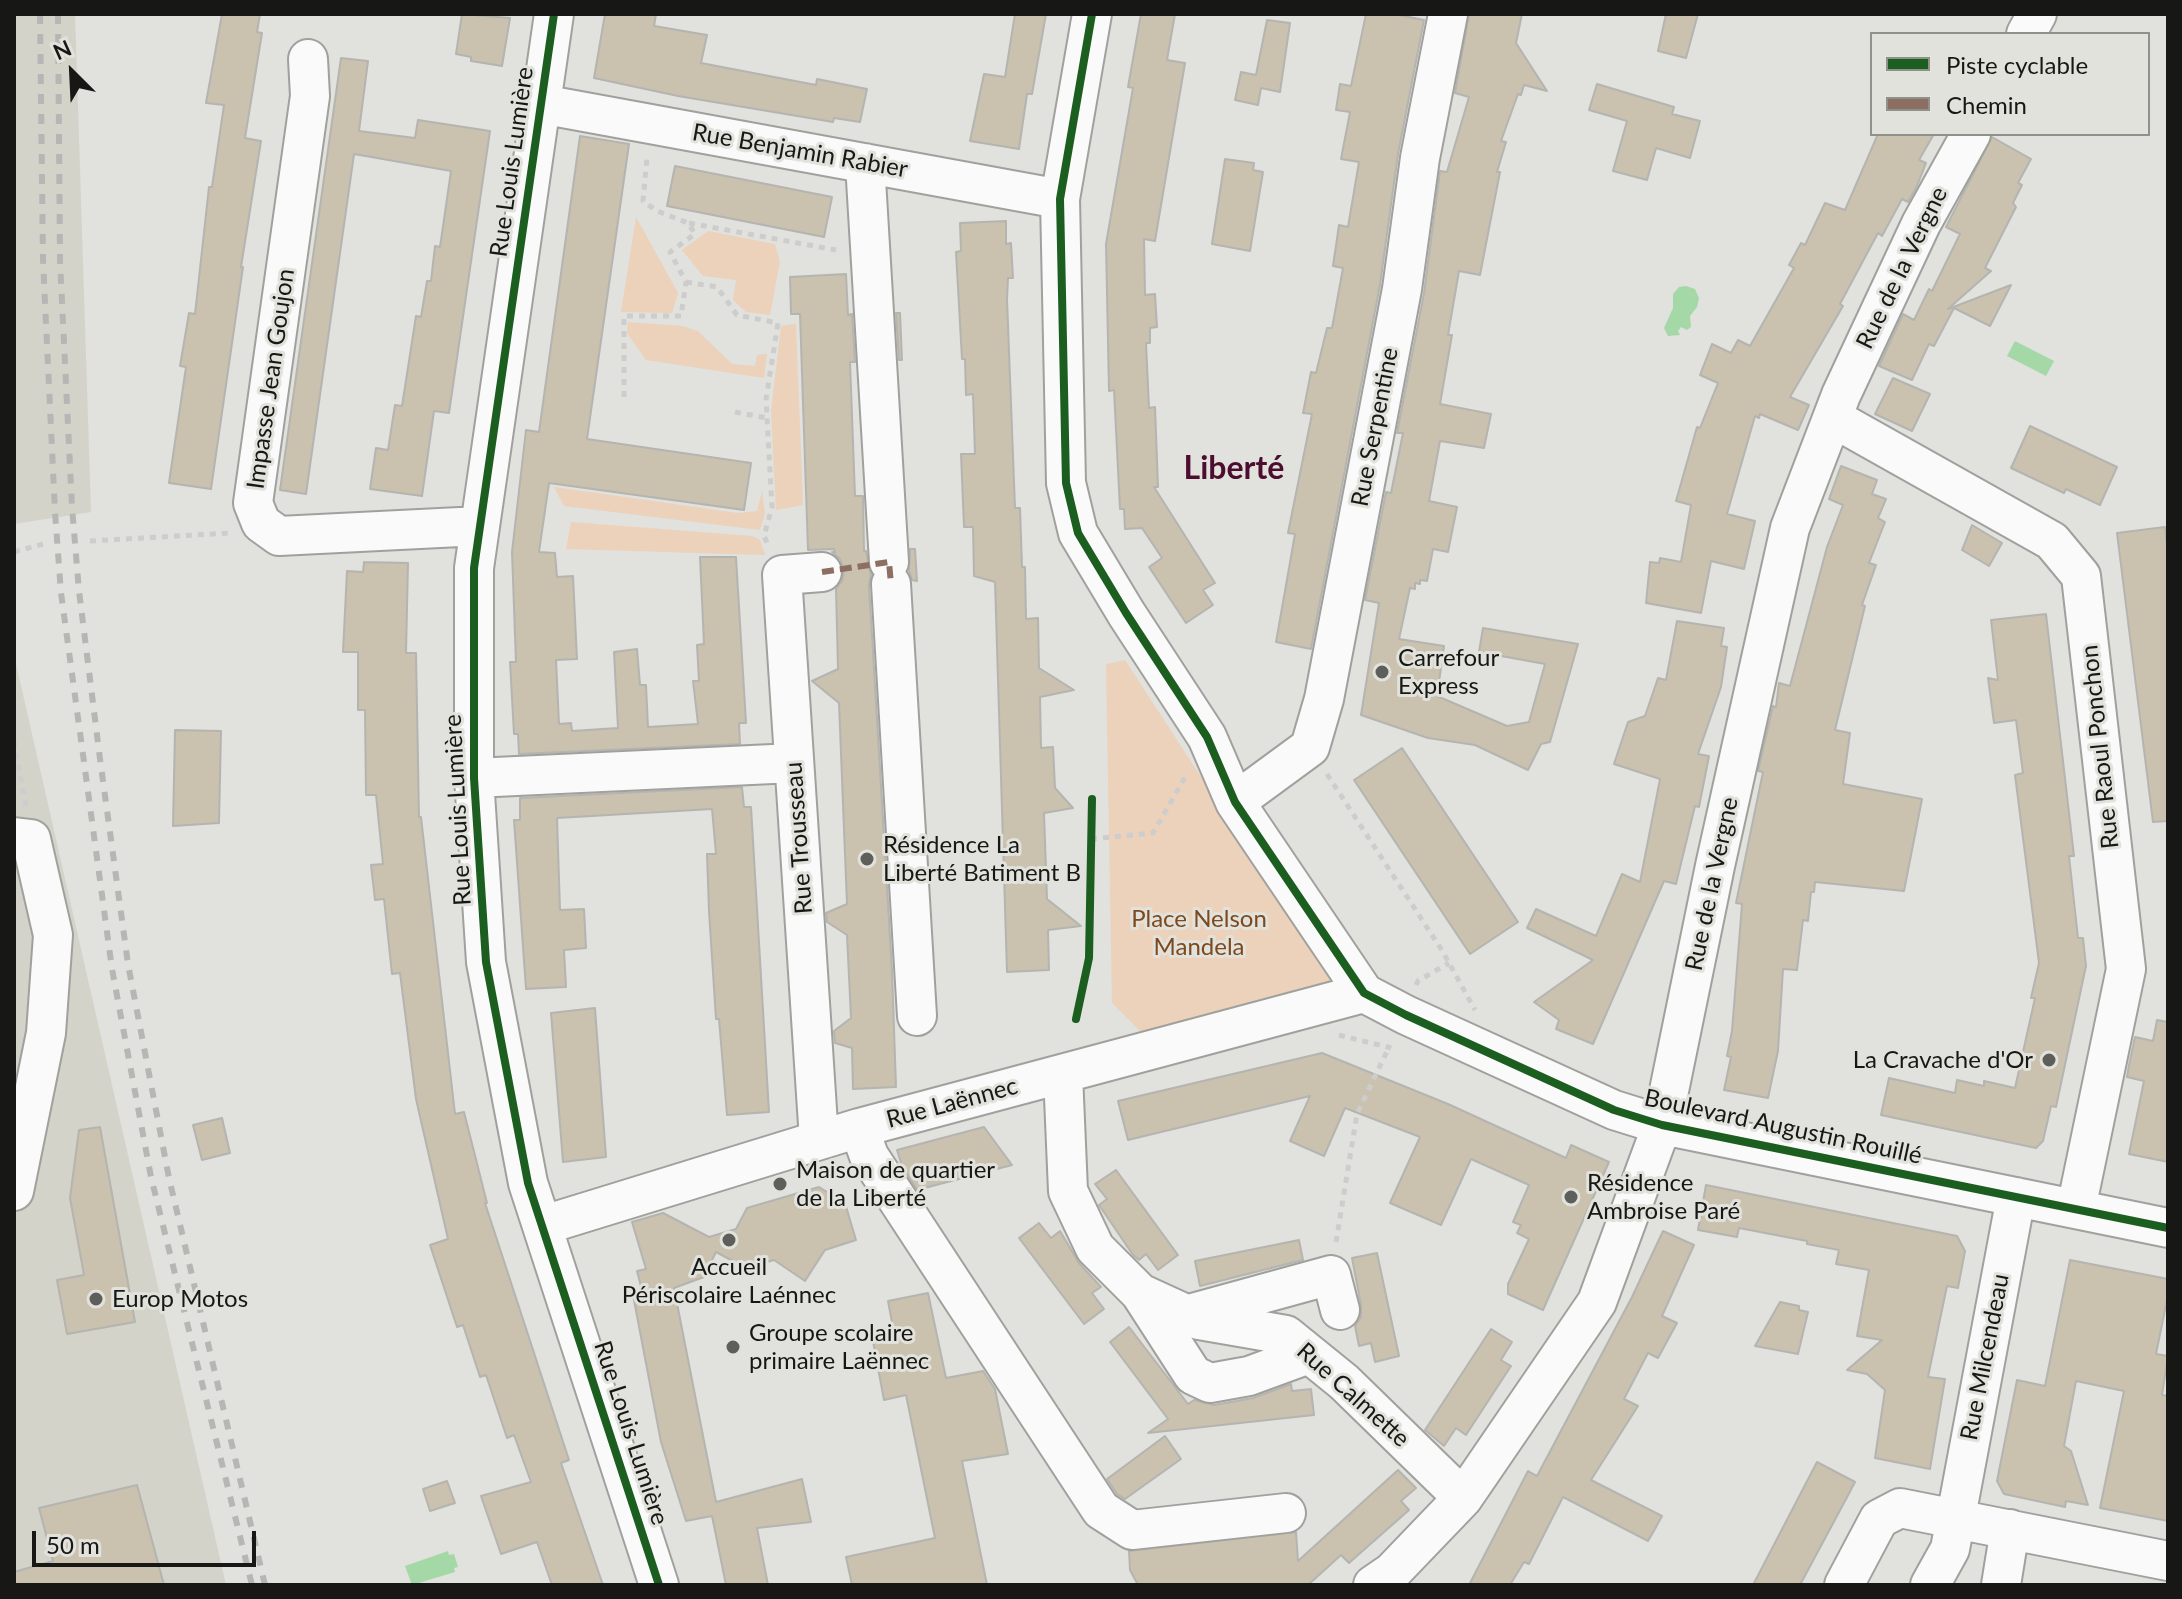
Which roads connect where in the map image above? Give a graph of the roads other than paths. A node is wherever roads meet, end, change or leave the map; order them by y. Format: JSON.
{"nodes":[{"id":1,"x":554,"y":14,"type":"edge"},
{"id":2,"x":1092,"y":14,"type":"edge"},
{"id":3,"x":1448,"y":14,"type":"edge"},
{"id":4,"x":2037,"y":14,"type":"edge"},
{"id":5,"x":2027,"y":32,"type":"edge"},
{"id":6,"x":308,"y":59,"type":"dead end"},
{"id":7,"x":541,"y":104,"type":"junction"},
{"id":8,"x":1970,"y":136,"type":"edge"},
{"id":9,"x":865,"y":163,"type":"junction"},
{"id":10,"x":1060,"y":199,"type":"junction"},
{"id":11,"x":1833,"y":418,"type":"junction"},
{"id":12,"x":480,"y":526,"type":"junction"},
{"id":13,"x":822,"y":572,"type":"dead end"},
{"id":14,"x":794,"y":763,"type":"junction"},
{"id":15,"x":474,"y":778,"type":"junction"},
{"id":16,"x":1235,"y":802,"type":"junction"},
{"id":17,"x":22,"y":838,"type":"edge"},
{"id":18,"x":1364,"y":993,"type":"junction"},
{"id":19,"x":917,"y":1016,"type":"dead end"},
{"id":20,"x":1063,"y":1074,"type":"junction"},
{"id":21,"x":1662,"y":1125,"type":"junction"},
{"id":22,"x":859,"y":1128,"type":"junction"},
{"id":23,"x":819,"y":1140,"type":"junction"},
{"id":24,"x":14,"y":1191,"type":"edge"},
{"id":25,"x":2016,"y":1197,"type":"junction"},
{"id":26,"x":2076,"y":1209,"type":"junction"},
{"id":27,"x":544,"y":1225,"type":"junction"},
{"id":28,"x":2168,"y":1228,"type":"edge"},
{"id":29,"x":1140,"y":1293,"type":"junction"},
{"id":30,"x":1336,"y":1293,"type":"road end"},
{"id":31,"x":1186,"y":1314,"type":"junction"},
{"id":32,"x":1309,"y":1354,"type":"junction"},
{"id":33,"x":1463,"y":1498,"type":"junction"},
{"id":34,"x":1286,"y":1513,"type":"dead end"},
{"id":35,"x":2010,"y":1529,"type":"junction"},
{"id":36,"x":1952,"y":1533,"type":"junction"},
{"id":37,"x":2168,"y":1561,"type":"edge"},
{"id":38,"x":659,"y":1585,"type":"edge"},
{"id":39,"x":1373,"y":1585,"type":"edge"},
{"id":40,"x":1844,"y":1585,"type":"edge"},
{"id":41,"x":1930,"y":1585,"type":"edge"},
{"id":42,"x":2001,"y":1585,"type":"edge"}],
"edges":[{"from":1,"to":7,"type":"street","name":"Rue Louis Lumière"},
{"from":2,"to":10,"type":"street"},
{"from":3,"to":16,"type":"street","name":"Rue Serpentine"},
{"from":4,"to":5,"type":"street"},
{"from":6,"to":12,"type":"street","name":"Impasse Jean Goujon"},
{"from":7,"to":9,"type":"street","name":"Rue Benjamin Rabier"},
{"from":7,"to":12,"type":"street","name":"Rue Louis Lumière"},
{"from":8,"to":11,"type":"street","name":"Rue de la Vergne"},
{"from":9,"to":10,"type":"street","name":"Rue Benjamin Rabier"},
{"from":9,"to":19,"type":"street"},
{"from":10,"to":16,"type":"street"},
{"from":11,"to":21,"type":"street","name":"Rue de la Vergne"},
{"from":11,"to":26,"type":"street","name":"Rue Raoul Ponchon"},
{"from":12,"to":15,"type":"street","name":"Rue Louis Lumière"},
{"from":13,"to":14,"type":"street","name":"Rue Trousseau"},
{"from":14,"to":15,"type":"street"},
{"from":14,"to":23,"type":"street","name":"Rue Trousseau"},
{"from":15,"to":27,"type":"street","name":"Rue Louis Lumière"},
{"from":16,"to":18,"type":"street"},
{"from":17,"to":24,"type":"street"},
{"from":18,"to":20,"type":"street","name":"Rue Laënnec"},
{"from":18,"to":21,"type":"street","name":"Boulevard Augustin Rouillé"},
{"from":20,"to":22,"type":"street","name":"Rue Laënnec"},
{"from":20,"to":29,"type":"street","name":"Rue Calmette"},
{"from":21,"to":25,"type":"street","name":"Boulevard Augustin Rouillé"},
{"from":21,"to":33,"type":"street","name":"Rue de la Vergne"},
{"from":22,"to":23,"type":"street","name":"Rue Laënnec"},
{"from":22,"to":34,"type":"street"},
{"from":23,"to":27,"type":"street","name":"Rue Laënnec"},
{"from":25,"to":26,"type":"street","name":"Boulevard Augustin Rouillé"},
{"from":25,"to":36,"type":"street","name":"Rue Milcendeau"},
{"from":26,"to":28,"type":"street","name":"Boulevard Augustin Rouillé"},
{"from":27,"to":38,"type":"street","name":"Rue Louis Lumière"},
{"from":29,"to":31,"type":"street","name":"Rue Calmette"},
{"from":29,"to":32,"type":"street"},
{"from":30,"to":31,"type":"street"},
{"from":31,"to":32,"type":"street","name":"Rue Calmette"},
{"from":32,"to":33,"type":"street","name":"Rue Calmette"},
{"from":33,"to":39,"type":"street","name":"Rue de la Vergne"},
{"from":35,"to":36,"type":"street"},
{"from":35,"to":37,"type":"street"},
{"from":35,"to":42,"type":"street"},
{"from":36,"to":40,"type":"street"},
{"from":36,"to":41,"type":"street","name":"Rue Milcendeau"}]}
